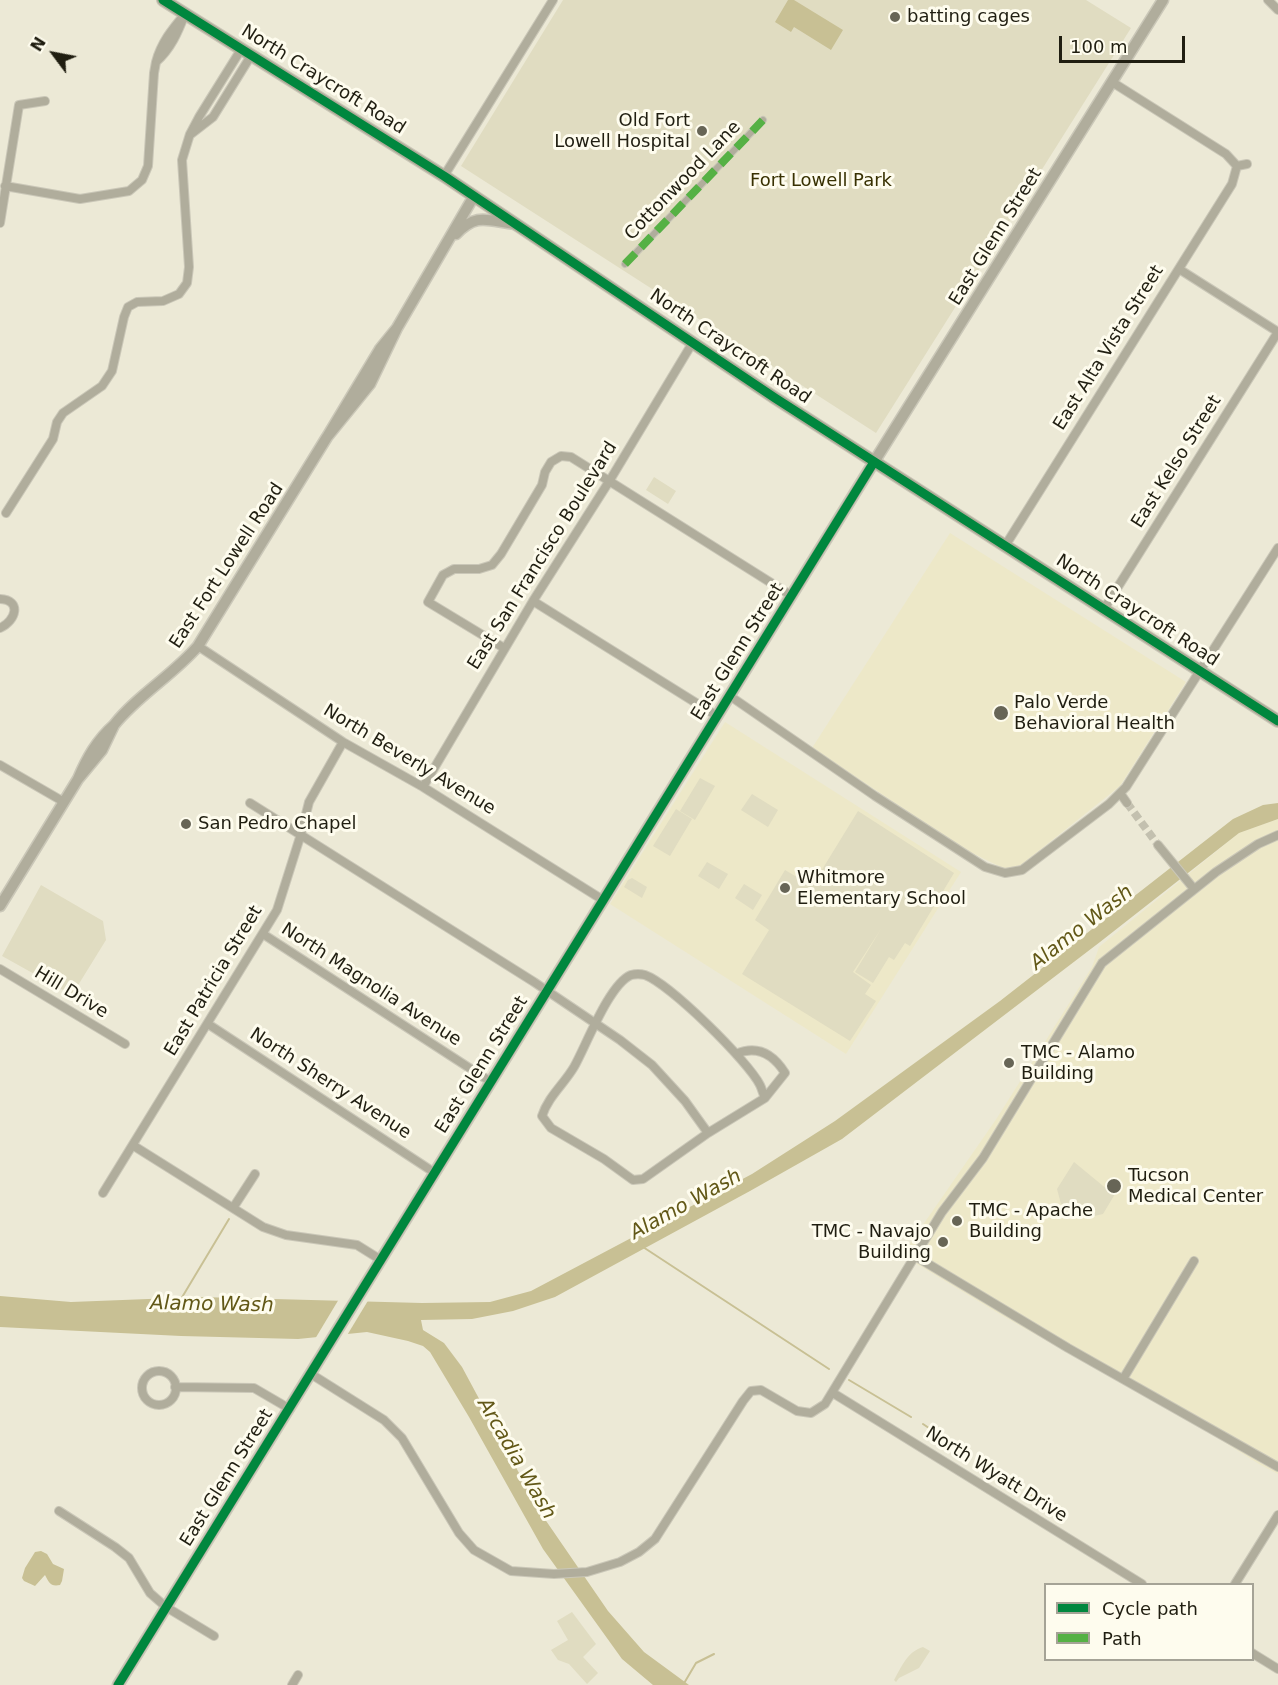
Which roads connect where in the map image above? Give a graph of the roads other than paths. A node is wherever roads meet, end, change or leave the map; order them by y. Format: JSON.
{"nodes":[{"id":1,"x":163,"y":0,"type":"edge"},
{"id":2,"x":553,"y":0,"type":"edge"},
{"id":3,"x":1163,"y":0,"type":"edge"},
{"id":4,"x":1268,"y":0,"type":"edge"},
{"id":5,"x":1278,"y":10,"type":"edge"},
{"id":6,"x":185,"y":14,"type":"junction"},
{"id":7,"x":247,"y":51,"type":"junction"},
{"id":8,"x":1112,"y":81,"type":"junction"},
{"id":9,"x":45,"y":101,"type":"dead end"},
{"id":10,"x":763,"y":120,"type":"dead end"},
{"id":11,"x":1247,"y":164,"type":"dead end"},
{"id":12,"x":1237,"y":166,"type":"junction"},
{"id":13,"x":444,"y":176,"type":"junction"},
{"id":14,"x":5,"y":186,"type":"junction"},
{"id":15,"x":474,"y":196,"type":"junction"},
{"id":16,"x":0,"y":223,"type":"edge"},
{"id":17,"x":517,"y":224,"type":"junction"},
{"id":18,"x":445,"y":245,"type":"junction"},
{"id":19,"x":625,"y":264,"type":"dead end"},
{"id":20,"x":1179,"y":269,"type":"junction"},
{"id":21,"x":1278,"y":332,"type":"edge"},
{"id":22,"x":693,"y":342,"type":"junction"},
{"id":23,"x":874,"y":462,"type":"junction"},
{"id":24,"x":610,"y":480,"type":"junction"},
{"id":25,"x":6,"y":513,"type":"dead end"},
{"id":26,"x":1005,"y":546,"type":"junction"},
{"id":27,"x":1278,"y":548,"type":"edge"},
{"id":28,"x":792,"y":596,"type":"junction"},
{"id":29,"x":0,"y":599,"type":"edge"},
{"id":30,"x":533,"y":601,"type":"junction"},
{"id":31,"x":1104,"y":609,"type":"junction"},
{"id":32,"x":0,"y":628,"type":"edge"},
{"id":33,"x":198,"y":646,"type":"junction"},
{"id":34,"x":504,"y":648,"type":"junction"},
{"id":35,"x":1200,"y":671,"type":"junction"},
{"id":36,"x":730,"y":696,"type":"junction"},
{"id":37,"x":717,"y":716,"type":"junction"},
{"id":38,"x":1278,"y":721,"type":"edge"},
{"id":39,"x":343,"y":742,"type":"junction"},
{"id":40,"x":0,"y":765,"type":"edge"},
{"id":41,"x":423,"y":787,"type":"junction"},
{"id":42,"x":1120,"y":793,"type":"junction"},
{"id":43,"x":64,"y":802,"type":"junction"},
{"id":44,"x":250,"y":802,"type":"dead end"},
{"id":45,"x":1126,"y":803,"type":"tunnel mouth"},
{"id":46,"x":302,"y":834,"type":"junction"},
{"id":47,"x":1278,"y":835,"type":"edge"},
{"id":48,"x":1158,"y":844,"type":"tunnel mouth"},
{"id":49,"x":1191,"y":885,"type":"junction"},
{"id":50,"x":603,"y":900,"type":"junction"},
{"id":51,"x":0,"y":906,"type":"edge"},
{"id":52,"x":263,"y":934,"type":"junction"},
{"id":53,"x":0,"y":969,"type":"edge"},
{"id":54,"x":548,"y":991,"type":"junction"},
{"id":55,"x":596,"y":1023,"type":"junction"},
{"id":56,"x":208,"y":1024,"type":"junction"},
{"id":57,"x":126,"y":1044,"type":"dead end"},
{"id":58,"x":736,"y":1054,"type":"junction"},
{"id":59,"x":491,"y":1082,"type":"junction"},
{"id":60,"x":765,"y":1098,"type":"junction"},
{"id":61,"x":708,"y":1133,"type":"junction"},
{"id":62,"x":134,"y":1146,"type":"junction"},
{"id":63,"x":435,"y":1173,"type":"junction"},
{"id":64,"x":255,"y":1174,"type":"dead end"},
{"id":65,"x":103,"y":1193,"type":"dead end"},
{"id":66,"x":233,"y":1208,"type":"junction"},
{"id":67,"x":915,"y":1257,"type":"junction"},
{"id":68,"x":381,"y":1260,"type":"junction"},
{"id":69,"x":1194,"y":1261,"type":"dead end"},
{"id":70,"x":311,"y":1374,"type":"junction"},
{"id":71,"x":1123,"y":1379,"type":"junction"},
{"id":72,"x":176,"y":1387,"type":"junction"},
{"id":73,"x":833,"y":1393,"type":"junction"},
{"id":74,"x":290,"y":1409,"type":"junction"},
{"id":75,"x":1278,"y":1467,"type":"edge"},
{"id":76,"x":59,"y":1511,"type":"dead end"},
{"id":77,"x":1278,"y":1515,"type":"edge"},
{"id":78,"x":1140,"y":1583,"type":"edge"},
{"id":79,"x":1236,"y":1583,"type":"edge"},
{"id":80,"x":166,"y":1607,"type":"junction"},
{"id":81,"x":214,"y":1636,"type":"dead end"},
{"id":82,"x":1254,"y":1654,"type":"edge"},
{"id":83,"x":1278,"y":1669,"type":"edge"},
{"id":84,"x":298,"y":1676,"type":"dead end"},
{"id":85,"x":118,"y":1685,"type":"edge"},
{"id":86,"x":292,"y":1685,"type":"edge"}],
"edges":[{"from":1,"to":6,"type":"main road","name":"North Craycroft Road"},
{"from":2,"to":13,"type":"street"},
{"from":3,"to":8,"type":"street","name":"East Glenn Street"},
{"from":4,"to":5,"type":"street"},
{"from":6,"to":7,"type":"main road","name":"North Craycroft Road"},
{"from":6,"to":14,"type":"street"},
{"from":7,"to":13,"type":"main road","name":"North Craycroft Road"},
{"from":7,"to":25,"type":"street"},
{"from":8,"to":12,"type":"street"},
{"from":8,"to":23,"type":"street","name":"East Glenn Street"},
{"from":9,"to":14,"type":"street"},
{"from":10,"to":19,"type":"street","name":"Cottonwood Lane"},
{"from":11,"to":12,"type":"street"},
{"from":12,"to":20,"type":"street","name":"East Alta Vista Street"},
{"from":13,"to":15,"type":"main road","name":"North Craycroft Road"},
{"from":14,"to":16,"type":"street"},
{"from":15,"to":17,"type":"main road","name":"North Craycroft Road"},
{"from":15,"to":18,"type":"street","name":"East Fort Lowell Road"},
{"from":17,"to":18,"type":"street"},
{"from":17,"to":22,"type":"main road","name":"North Craycroft Road"},
{"from":18,"to":33,"type":"street","name":"East Fort Lowell Road"},
{"from":20,"to":21,"type":"street"},
{"from":20,"to":26,"type":"street","name":"East Alta Vista Street"},
{"from":21,"to":31,"type":"street","name":"East Kelso Street"},
{"from":22,"to":23,"type":"main road","name":"North Craycroft Road"},
{"from":22,"to":24,"type":"street","name":"East San Francisco Boulevard"},
{"from":23,"to":26,"type":"main road","name":"North Craycroft Road"},
{"from":23,"to":28,"type":"street","name":"East Glenn Street"},
{"from":24,"to":28,"type":"street"},
{"from":24,"to":30,"type":"street","name":"East San Francisco Boulevard"},
{"from":24,"to":34,"type":"street"},
{"from":26,"to":31,"type":"main road","name":"North Craycroft Road"},
{"from":27,"to":35,"type":"street"},
{"from":28,"to":36,"type":"street","name":"East Glenn Street"},
{"from":29,"to":32,"type":"street"},
{"from":30,"to":34,"type":"street","name":"East San Francisco Boulevard"},
{"from":30,"to":37,"type":"street"},
{"from":31,"to":35,"type":"main road","name":"North Craycroft Road"},
{"from":33,"to":39,"type":"street","name":"North Beverly Avenue"},
{"from":33,"to":43,"type":"street","name":"East Fort Lowell Road"},
{"from":34,"to":41,"type":"street","name":"East San Francisco Boulevard"},
{"from":35,"to":38,"type":"main road","name":"North Craycroft Road"},
{"from":35,"to":42,"type":"street"},
{"from":36,"to":37,"type":"street","name":"East Glenn Street"},
{"from":36,"to":42,"type":"street"},
{"from":37,"to":50,"type":"street","name":"East Glenn Street"},
{"from":39,"to":41,"type":"street","name":"North Beverly Avenue"},
{"from":39,"to":46,"type":"street","name":"East Patricia Street"},
{"from":40,"to":43,"type":"street"},
{"from":41,"to":50,"type":"street","name":"North Beverly Avenue"},
{"from":42,"to":45,"type":"street"},
{"from":43,"to":51,"type":"street","name":"East Fort Lowell Road"},
{"from":44,"to":46,"type":"street"},
{"from":46,"to":52,"type":"street","name":"East Patricia Street"},
{"from":46,"to":54,"type":"street"},
{"from":47,"to":49,"type":"street"},
{"from":48,"to":49,"type":"street"},
{"from":49,"to":67,"type":"street"},
{"from":50,"to":54,"type":"street","name":"East Glenn Street"},
{"from":52,"to":56,"type":"street","name":"East Patricia Street"},
{"from":52,"to":59,"type":"street","name":"North Magnolia Avenue"},
{"from":53,"to":57,"type":"street","name":"Hill Drive"},
{"from":54,"to":55,"type":"street"},
{"from":54,"to":59,"type":"street","name":"East Glenn Street"},
{"from":55,"to":58,"type":"street"},
{"from":55,"to":61,"type":"street"},
{"from":55,"to":61,"type":"street"},
{"from":56,"to":62,"type":"street","name":"East Patricia Street"},
{"from":56,"to":63,"type":"street","name":"North Sherry Avenue"},
{"from":58,"to":60,"type":"street"},
{"from":58,"to":60,"type":"street"},
{"from":59,"to":63,"type":"street","name":"East Glenn Street"},
{"from":60,"to":61,"type":"street"},
{"from":62,"to":65,"type":"street","name":"East Patricia Street"},
{"from":62,"to":66,"type":"street"},
{"from":63,"to":68,"type":"street","name":"East Glenn Street"},
{"from":64,"to":66,"type":"street"},
{"from":66,"to":68,"type":"street"},
{"from":67,"to":71,"type":"street"},
{"from":67,"to":73,"type":"street"},
{"from":68,"to":70,"type":"street","name":"East Glenn Street"},
{"from":69,"to":71,"type":"street"},
{"from":70,"to":73,"type":"street"},
{"from":70,"to":74,"type":"street","name":"East Glenn Street"},
{"from":71,"to":75,"type":"street"},
{"from":72,"to":72,"type":"street"},
{"from":72,"to":74,"type":"street"},
{"from":73,"to":78,"type":"street","name":"North Wyatt Drive"},
{"from":74,"to":80,"type":"street","name":"East Glenn Street"},
{"from":76,"to":80,"type":"street"},
{"from":77,"to":79,"type":"street"},
{"from":80,"to":81,"type":"street"},
{"from":80,"to":85,"type":"street","name":"East Glenn Street"},
{"from":82,"to":83,"type":"street"},
{"from":84,"to":86,"type":"street"}]}
